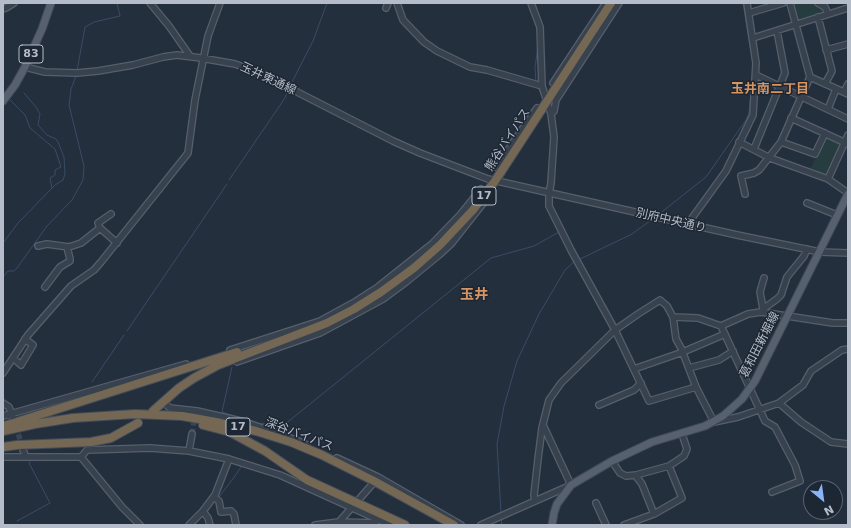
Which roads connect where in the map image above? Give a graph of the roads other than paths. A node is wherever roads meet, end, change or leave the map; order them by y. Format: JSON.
{"nodes":[{"id":1,"x":14,"y":3,"type":"edge"},
{"id":2,"x":51,"y":3,"type":"edge"},
{"id":3,"x":150,"y":3,"type":"edge"},
{"id":4,"x":220,"y":3,"type":"edge"},
{"id":5,"x":397,"y":3,"type":"edge"},
{"id":6,"x":531,"y":3,"type":"edge"},
{"id":7,"x":606,"y":3,"type":"edge"},
{"id":8,"x":611,"y":3,"type":"edge"},
{"id":9,"x":619,"y":3,"type":"edge"},
{"id":10,"x":747,"y":3,"type":"edge"},
{"id":11,"x":783,"y":3,"type":"edge"},
{"id":12,"x":790,"y":3,"type":"edge"},
{"id":13,"x":818,"y":3,"type":"edge"},
{"id":14,"x":847,"y":3,"type":"edge"},
{"id":15,"x":848,"y":8,"type":"edge"},
{"id":16,"x":3,"y":9,"type":"edge"},
{"id":17,"x":749,"y":13,"type":"junction"},
{"id":18,"x":828,"y":14,"type":"junction"},
{"id":19,"x":818,"y":17,"type":"junction"},
{"id":20,"x":795,"y":25,"type":"junction"},
{"id":21,"x":777,"y":31,"type":"junction"},
{"id":22,"x":753,"y":38,"type":"junction"},
{"id":23,"x":848,"y":44,"type":"edge"},
{"id":24,"x":826,"y":50,"type":"junction"},
{"id":25,"x":190,"y":56,"type":"junction"},
{"id":26,"x":203,"y":58,"type":"junction"},
{"id":27,"x":572,"y":59,"type":"junction"},
{"id":28,"x":25,"y":67,"type":"junction"},
{"id":29,"x":756,"y":75,"type":"junction"},
{"id":30,"x":810,"y":77,"type":"junction"},
{"id":31,"x":553,"y":83,"type":"dead end"},
{"id":32,"x":825,"y":84,"type":"junction"},
{"id":33,"x":848,"y":84,"type":"edge"},
{"id":34,"x":542,"y":86,"type":"junction"},
{"id":35,"x":780,"y":86,"type":"junction"},
{"id":36,"x":836,"y":89,"type":"junction"},
{"id":37,"x":846,"y":93,"type":"edge"},
{"id":38,"x":800,"y":96,"type":"junction"},
{"id":39,"x":3,"y":101,"type":"edge"},
{"id":40,"x":547,"y":101,"type":"junction"},
{"id":41,"x":537,"y":108,"type":"dead end"},
{"id":42,"x":828,"y":109,"type":"junction"},
{"id":43,"x":551,"y":114,"type":"junction"},
{"id":44,"x":791,"y":118,"type":"junction"},
{"id":45,"x":848,"y":119,"type":"edge"},
{"id":46,"x":529,"y":128,"type":"junction"},
{"id":47,"x":825,"y":133,"type":"junction"},
{"id":48,"x":848,"y":135,"type":"edge"},
{"id":49,"x":739,"y":142,"type":"junction"},
{"id":50,"x":781,"y":142,"type":"junction"},
{"id":51,"x":846,"y":143,"type":"edge"},
{"id":52,"x":754,"y":149,"type":"junction"},
{"id":53,"x":770,"y":158,"type":"junction"},
{"id":54,"x":496,"y":167,"type":"dead end"},
{"id":55,"x":828,"y":179,"type":"junction"},
{"id":56,"x":495,"y":181,"type":"junction"},
{"id":57,"x":481,"y":189,"type":"dead end"},
{"id":58,"x":549,"y":194,"type":"junction"},
{"id":59,"x":745,"y":194,"type":"dead end"},
{"id":60,"x":848,"y":194,"type":"edge"},
{"id":61,"x":489,"y":196,"type":"dead end"},
{"id":62,"x":807,"y":203,"type":"dead end"},
{"id":63,"x":111,"y":214,"type":"dead end"},
{"id":64,"x":837,"y":216,"type":"junction"},
{"id":65,"x":687,"y":225,"type":"junction"},
{"id":66,"x":100,"y":228,"type":"junction"},
{"id":67,"x":116,"y":242,"type":"junction"},
{"id":68,"x":38,"y":246,"type":"dead end"},
{"id":69,"x":67,"y":247,"type":"junction"},
{"id":70,"x":436,"y":249,"type":"junction"},
{"id":71,"x":807,"y":249,"type":"junction"},
{"id":72,"x":820,"y":252,"type":"junction"},
{"id":73,"x":848,"y":253,"type":"edge"},
{"id":74,"x":764,"y":278,"type":"dead end"},
{"id":75,"x":45,"y":287,"type":"dead end"},
{"id":76,"x":380,"y":293,"type":"junction"},
{"id":77,"x":762,"y":311,"type":"junction"},
{"id":78,"x":787,"y":316,"type":"junction"},
{"id":79,"x":673,"y":317,"type":"junction"},
{"id":80,"x":848,"y":323,"type":"edge"},
{"id":81,"x":721,"y":326,"type":"junction"},
{"id":82,"x":615,"y":330,"type":"junction"},
{"id":83,"x":301,"y":333,"type":"junction"},
{"id":84,"x":725,"y":334,"type":"junction"},
{"id":85,"x":25,"y":339,"type":"junction"},
{"id":86,"x":848,"y":349,"type":"edge"},
{"id":87,"x":733,"y":351,"type":"junction"},
{"id":88,"x":683,"y":352,"type":"junction"},
{"id":89,"x":13,"y":358,"type":"junction"},
{"id":90,"x":204,"y":361,"type":"junction"},
{"id":91,"x":689,"y":368,"type":"junction"},
{"id":92,"x":634,"y":369,"type":"junction"},
{"id":93,"x":3,"y":374,"type":"edge"},
{"id":94,"x":204,"y":374,"type":"junction"},
{"id":95,"x":641,"y":383,"type":"junction"},
{"id":96,"x":696,"y":387,"type":"junction"},
{"id":97,"x":750,"y":388,"type":"junction"},
{"id":98,"x":3,"y":403,"type":"edge"},
{"id":99,"x":164,"y":403,"type":"junction"},
{"id":100,"x":778,"y":403,"type":"junction"},
{"id":101,"x":599,"y":404,"type":"dead end"},
{"id":102,"x":760,"y":410,"type":"junction"},
{"id":103,"x":153,"y":411,"type":"dead end"},
{"id":104,"x":12,"y":413,"type":"junction"},
{"id":105,"x":3,"y":416,"type":"edge"},
{"id":106,"x":14,"y":420,"type":"tunnel mouth"},
{"id":107,"x":714,"y":422,"type":"junction"},
{"id":108,"x":138,"y":423,"type":"dead end"},
{"id":109,"x":543,"y":425,"type":"junction"},
{"id":110,"x":3,"y":426,"type":"edge"},
{"id":111,"x":3,"y":431,"type":"edge"},
{"id":112,"x":192,"y":434,"type":"tunnel mouth"},
{"id":113,"x":682,"y":434,"type":"junction"},
{"id":114,"x":3,"y":436,"type":"edge"},
{"id":115,"x":848,"y":444,"type":"edge"},
{"id":116,"x":3,"y":447,"type":"edge"},
{"id":117,"x":23,"y":450,"type":"tunnel mouth"},
{"id":118,"x":189,"y":451,"type":"junction"},
{"id":119,"x":3,"y":457,"type":"edge"},
{"id":120,"x":26,"y":457,"type":"junction"},
{"id":121,"x":81,"y":458,"type":"junction"},
{"id":122,"x":230,"y":459,"type":"junction"},
{"id":123,"x":612,"y":461,"type":"junction"},
{"id":124,"x":669,"y":466,"type":"junction"},
{"id":125,"x":636,"y":476,"type":"junction"},
{"id":126,"x":376,"y":479,"type":"junction"},
{"id":127,"x":570,"y":485,"type":"junction"},
{"id":128,"x":772,"y":492,"type":"dead end"},
{"id":129,"x":214,"y":497,"type":"junction"},
{"id":130,"x":535,"y":501,"type":"junction"},
{"id":131,"x":596,"y":503,"type":"dead end"},
{"id":132,"x":354,"y":505,"type":"junction"},
{"id":133,"x":204,"y":513,"type":"junction"},
{"id":134,"x":654,"y":514,"type":"junction"},
{"id":135,"x":378,"y":519,"type":"junction"},
{"id":136,"x":339,"y":522,"type":"junction"},
{"id":137,"x":140,"y":525,"type":"edge"},
{"id":138,"x":189,"y":525,"type":"edge"},
{"id":139,"x":210,"y":525,"type":"edge"},
{"id":140,"x":236,"y":525,"type":"edge"},
{"id":141,"x":315,"y":525,"type":"edge"},
{"id":142,"x":390,"y":525,"type":"edge"},
{"id":143,"x":405,"y":525,"type":"edge"},
{"id":144,"x":454,"y":525,"type":"edge"},
{"id":145,"x":461,"y":525,"type":"edge"},
{"id":146,"x":481,"y":525,"type":"edge"},
{"id":147,"x":552,"y":525,"type":"edge"},
{"id":148,"x":606,"y":525,"type":"edge"},
{"id":149,"x":624,"y":525,"type":"edge"}],
"edges":[{"from":1,"to":16,"type":"street"},
{"from":2,"to":28,"type":"main road","number":"83"},
{"from":3,"to":25,"type":"street"},
{"from":4,"to":26,"type":"street"},
{"from":5,"to":34,"type":"street"},
{"from":6,"to":34,"type":"street"},
{"from":7,"to":27,"type":"street"},
{"from":8,"to":27,"type":"highway","name":"熊谷バイパス","number":"17"},
{"from":9,"to":43,"type":"street"},
{"from":10,"to":17,"type":"street"},
{"from":11,"to":17,"type":"street"},
{"from":12,"to":20,"type":"street"},
{"from":13,"to":18,"type":"street"},
{"from":14,"to":15,"type":"street"},
{"from":15,"to":18,"type":"street"},
{"from":17,"to":22,"type":"street"},
{"from":18,"to":19,"type":"street"},
{"from":19,"to":20,"type":"street"},
{"from":19,"to":24,"type":"street"},
{"from":20,"to":21,"type":"street"},
{"from":20,"to":30,"type":"street"},
{"from":21,"to":22,"type":"street"},
{"from":21,"to":35,"type":"street"},
{"from":22,"to":29,"type":"street"},
{"from":23,"to":24,"type":"street"},
{"from":24,"to":32,"type":"street"},
{"from":25,"to":26,"type":"street","name":"玉井東通線"},
{"from":25,"to":28,"type":"street","name":"玉井東通線"},
{"from":26,"to":56,"type":"street","name":"玉井東通線"},
{"from":26,"to":67,"type":"street"},
{"from":27,"to":31,"type":"street"},
{"from":27,"to":40,"type":"highway","name":"熊谷バイパス","number":"17"},
{"from":28,"to":39,"type":"main road","number":"83"},
{"from":29,"to":35,"type":"street"},
{"from":29,"to":49,"type":"street"},
{"from":30,"to":32,"type":"street"},
{"from":30,"to":38,"type":"street"},
{"from":32,"to":36,"type":"street"},
{"from":33,"to":37,"type":"street"},
{"from":34,"to":40,"type":"street"},
{"from":35,"to":38,"type":"street"},
{"from":35,"to":52,"type":"street"},
{"from":36,"to":37,"type":"street"},
{"from":36,"to":42,"type":"street"},
{"from":38,"to":42,"type":"street"},
{"from":38,"to":44,"type":"street"},
{"from":40,"to":43,"type":"street"},
{"from":40,"to":46,"type":"highway","name":"熊谷バイパス","number":"17"},
{"from":41,"to":46,"type":"street"},
{"from":42,"to":45,"type":"street"},
{"from":43,"to":58,"type":"street"},
{"from":44,"to":47,"type":"street"},
{"from":44,"to":50,"type":"street"},
{"from":46,"to":54,"type":"street"},
{"from":46,"to":56,"type":"highway","name":"熊谷バイパス","number":"17"},
{"from":47,"to":50,"type":"street"},
{"from":47,"to":51,"type":"street"},
{"from":48,"to":51,"type":"street"},
{"from":49,"to":52,"type":"street"},
{"from":49,"to":65,"type":"street"},
{"from":50,"to":53,"type":"street"},
{"from":51,"to":55,"type":"street"},
{"from":52,"to":53,"type":"street"},
{"from":53,"to":55,"type":"street"},
{"from":53,"to":59,"type":"street"},
{"from":55,"to":60,"type":"street"},
{"from":56,"to":58,"type":"street","name":"別府中央通り"},
{"from":56,"to":70,"type":"highway","name":"熊谷バイパス","number":"17"},
{"from":57,"to":70,"type":"street"},
{"from":58,"to":65,"type":"street","name":"別府中央通り"},
{"from":58,"to":82,"type":"street"},
{"from":60,"to":64,"type":"main road","name":"葛和田新堀線"},
{"from":61,"to":70,"type":"street"},
{"from":62,"to":64,"type":"street"},
{"from":63,"to":66,"type":"street"},
{"from":64,"to":72,"type":"main road","name":"葛和田新堀線"},
{"from":65,"to":71,"type":"street","name":"別府中央通り"},
{"from":66,"to":67,"type":"street"},
{"from":66,"to":69,"type":"street"},
{"from":67,"to":85,"type":"street"},
{"from":68,"to":69,"type":"street"},
{"from":69,"to":75,"type":"street"},
{"from":70,"to":76,"type":"highway","name":"熊谷バイパス","number":"17"},
{"from":71,"to":72,"type":"street","name":"別府中央通り"},
{"from":71,"to":77,"type":"street"},
{"from":72,"to":73,"type":"street","name":"別府中央通り"},
{"from":72,"to":78,"type":"main road","name":"葛和田新堀線"},
{"from":74,"to":77,"type":"street"},
{"from":76,"to":83,"type":"highway","name":"熊谷バイパス","number":"17"},
{"from":76,"to":90,"type":"street"},
{"from":76,"to":94,"type":"street"},
{"from":77,"to":78,"type":"street"},
{"from":77,"to":81,"type":"street"},
{"from":78,"to":80,"type":"street"},
{"from":78,"to":97,"type":"main road","name":"葛和田新堀線"},
{"from":79,"to":81,"type":"street"},
{"from":79,"to":82,"type":"street"},
{"from":79,"to":88,"type":"street"},
{"from":81,"to":84,"type":"street"},
{"from":82,"to":92,"type":"street"},
{"from":82,"to":109,"type":"street"},
{"from":83,"to":90,"type":"highway","number":"17"},
{"from":83,"to":94,"type":"highway","number":"17"},
{"from":84,"to":87,"type":"street"},
{"from":84,"to":88,"type":"street"},
{"from":85,"to":89,"type":"street"},
{"from":85,"to":89,"type":"street"},
{"from":86,"to":100,"type":"street"},
{"from":87,"to":91,"type":"street"},
{"from":87,"to":97,"type":"street"},
{"from":88,"to":91,"type":"street"},
{"from":88,"to":92,"type":"street"},
{"from":89,"to":93,"type":"street"},
{"from":90,"to":104,"type":"street"},
{"from":90,"to":110,"type":"highway","number":"17"},
{"from":91,"to":96,"type":"street"},
{"from":92,"to":95,"type":"street"},
{"from":94,"to":99,"type":"highway","number":"17"},
{"from":95,"to":96,"type":"street"},
{"from":95,"to":101,"type":"street"},
{"from":96,"to":107,"type":"street"},
{"from":97,"to":102,"type":"street"},
{"from":97,"to":107,"type":"main road","name":"葛和田新堀線"},
{"from":98,"to":104,"type":"street"},
{"from":99,"to":103,"type":"highway","number":"17"},
{"from":99,"to":126,"type":"street"},
{"from":100,"to":102,"type":"street"},
{"from":100,"to":115,"type":"street"},
{"from":102,"to":107,"type":"street"},
{"from":102,"to":128,"type":"street"},
{"from":104,"to":105,"type":"street"},
{"from":104,"to":106,"type":"street"},
{"from":107,"to":113,"type":"main road","name":"葛和田新堀線"},
{"from":108,"to":116,"type":"highway"},
{"from":109,"to":127,"type":"street"},
{"from":109,"to":130,"type":"street"},
{"from":111,"to":126,"type":"highway","name":"深谷バイパス","number":"17"},
{"from":112,"to":118,"type":"street"},
{"from":113,"to":123,"type":"main road","name":"葛和田新堀線"},
{"from":113,"to":124,"type":"street"},
{"from":114,"to":132,"type":"highway","name":"深谷バイパス","number":"17"},
{"from":117,"to":120,"type":"street"},
{"from":118,"to":121,"type":"street"},
{"from":118,"to":122,"type":"street"},
{"from":119,"to":120,"type":"street"},
{"from":120,"to":121,"type":"street"},
{"from":121,"to":137,"type":"street"},
{"from":122,"to":129,"type":"street"},
{"from":122,"to":132,"type":"street"},
{"from":123,"to":125,"type":"street"},
{"from":123,"to":127,"type":"main road","name":"葛和田新堀線"},
{"from":124,"to":125,"type":"street"},
{"from":124,"to":134,"type":"street"},
{"from":125,"to":134,"type":"street"},
{"from":126,"to":132,"type":"street"},
{"from":126,"to":144,"type":"highway","name":"深谷バイパス","number":"17"},
{"from":126,"to":145,"type":"street"},
{"from":127,"to":130,"type":"street"},
{"from":127,"to":147,"type":"main road","name":"葛和田新堀線"},
{"from":129,"to":133,"type":"street"},
{"from":129,"to":140,"type":"street"},
{"from":130,"to":146,"type":"street"},
{"from":131,"to":148,"type":"street"},
{"from":132,"to":135,"type":"street"},
{"from":132,"to":136,"type":"street"},
{"from":132,"to":143,"type":"highway","name":"深谷バイパス","number":"17"},
{"from":133,"to":138,"type":"street"},
{"from":133,"to":139,"type":"street"},
{"from":134,"to":149,"type":"street"},
{"from":135,"to":136,"type":"street"},
{"from":135,"to":142,"type":"street"},
{"from":136,"to":141,"type":"street"}]}
